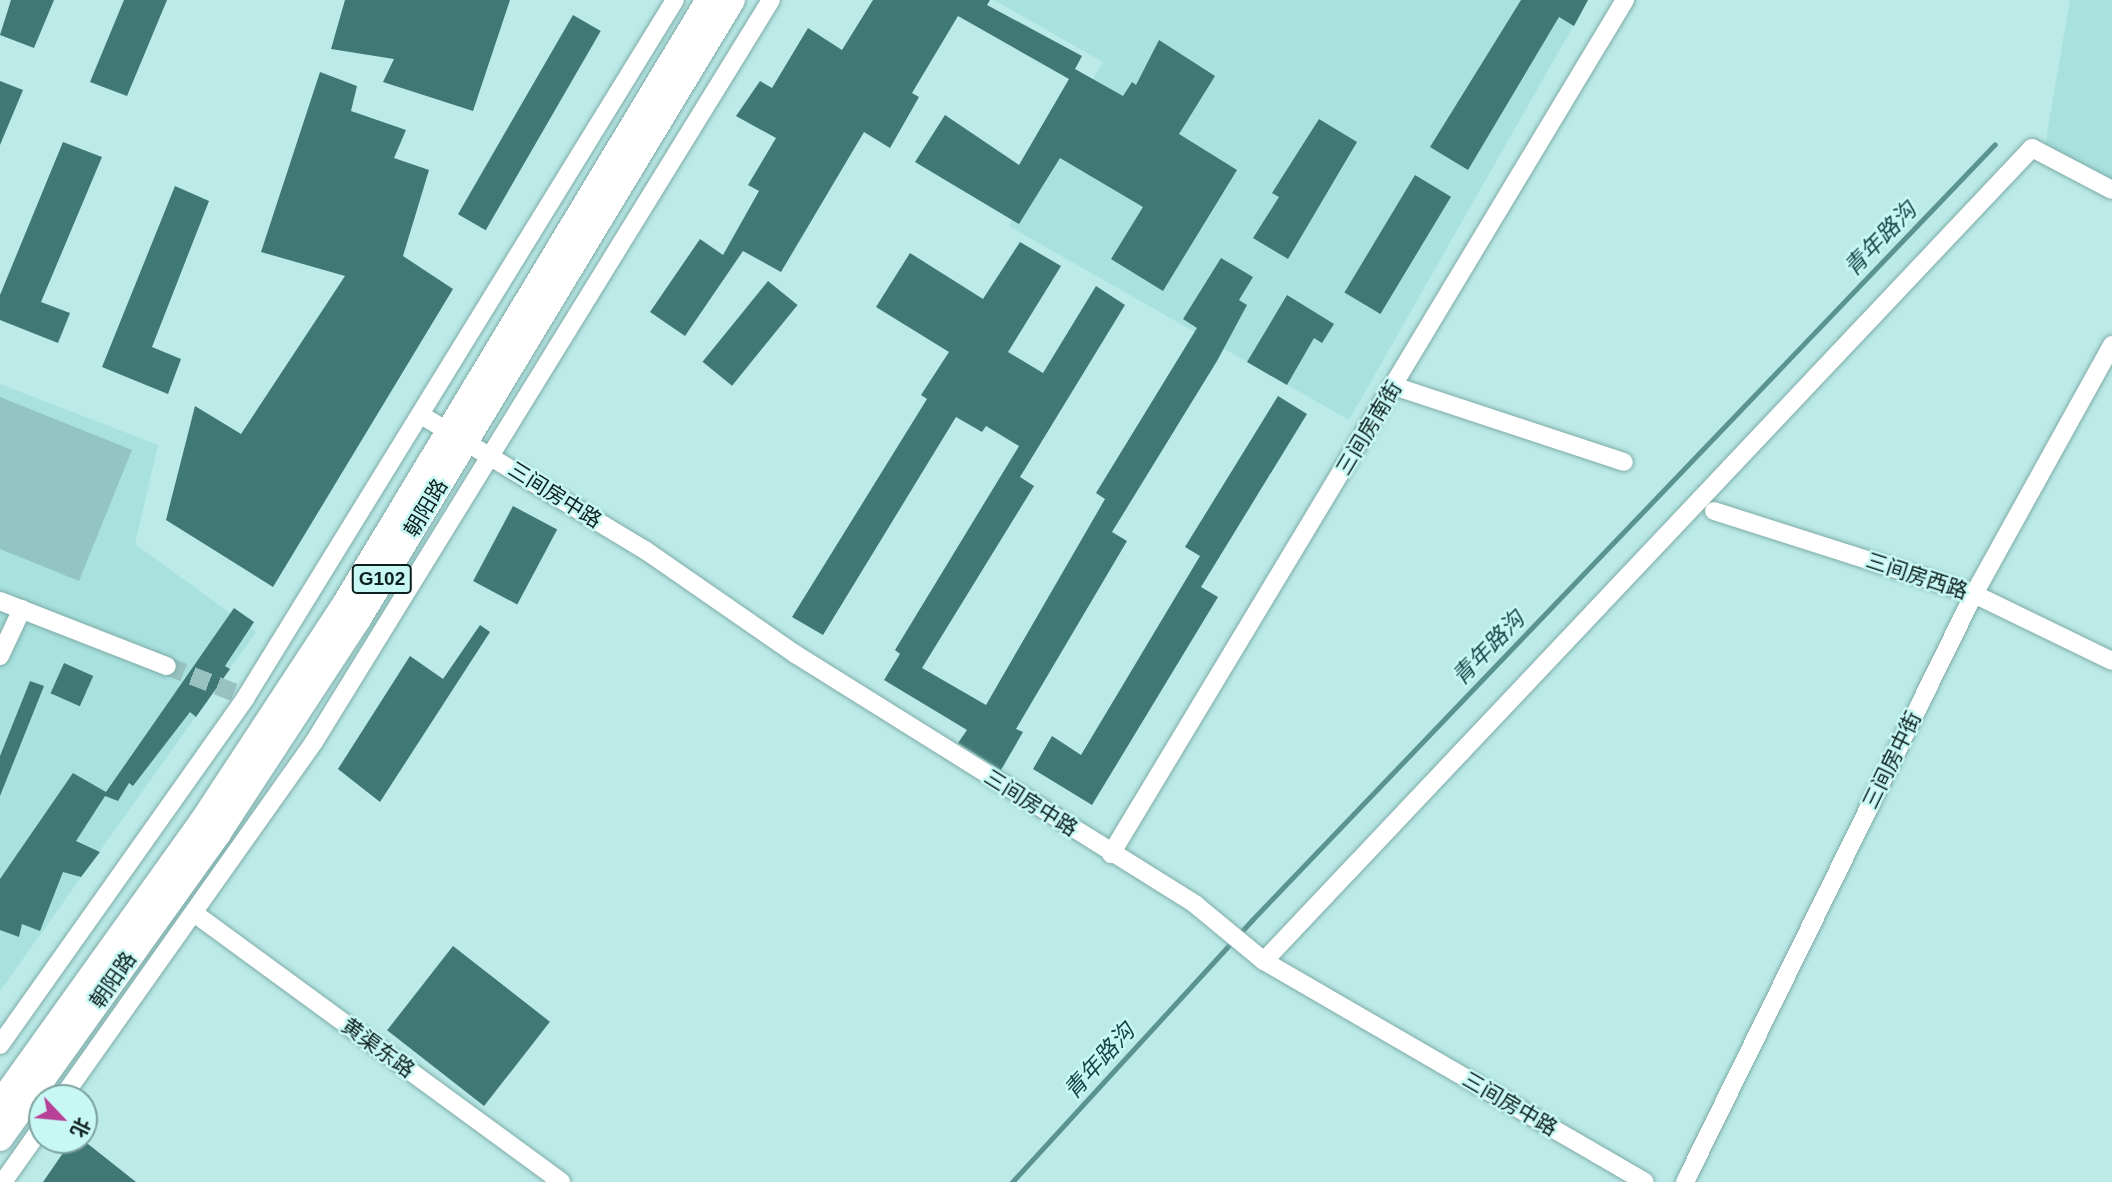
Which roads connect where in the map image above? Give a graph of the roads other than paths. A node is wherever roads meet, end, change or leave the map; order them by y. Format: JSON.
{"nodes":[{"id":1,"x":675,"y":0,"type":"edge"},
{"id":2,"x":709,"y":0,"type":"edge"},
{"id":3,"x":732,"y":0,"type":"edge"},
{"id":4,"x":771,"y":0,"type":"edge"},
{"id":5,"x":1625,"y":0,"type":"edge"},
{"id":6,"x":2112,"y":190,"type":"edge"},
{"id":7,"x":2112,"y":345,"type":"edge"},
{"id":8,"x":1394,"y":386,"type":"junction"},
{"id":9,"x":421,"y":415,"type":"junction"},
{"id":10,"x":467,"y":442,"type":"junction"},
{"id":11,"x":1624,"y":462,"type":"dead end"},
{"id":12,"x":1714,"y":511,"type":"dead end"},
{"id":13,"x":1975,"y":594,"type":"junction"},
{"id":14,"x":0,"y":601,"type":"edge"},
{"id":15,"x":22,"y":609,"type":"junction"},
{"id":16,"x":0,"y":656,"type":"edge"},
{"id":17,"x":2112,"y":662,"type":"edge"},
{"id":18,"x":167,"y":666,"type":"tunnel mouth"},
{"id":19,"x":1111,"y":854,"type":"junction"},
{"id":20,"x":194,"y":913,"type":"junction"},
{"id":21,"x":1260,"y":958,"type":"junction"},
{"id":22,"x":0,"y":1045,"type":"edge"},
{"id":23,"x":72,"y":1084,"type":"edge"},
{"id":24,"x":0,"y":1104,"type":"edge"},
{"id":25,"x":0,"y":1138,"type":"edge"},
{"id":26,"x":28,"y":1147,"type":"edge"},
{"id":27,"x":3,"y":1182,"type":"edge"},
{"id":28,"x":561,"y":1182,"type":"edge"},
{"id":29,"x":1644,"y":1182,"type":"edge"},
{"id":30,"x":1685,"y":1182,"type":"edge"}],
"edges":[{"from":1,"to":9,"type":"street"},
{"from":2,"to":10,"type":"highway","name":"朝阳路","number":"G102"},
{"from":3,"to":10,"type":"highway","name":"朝阳路","number":"G102"},
{"from":4,"to":10,"type":"street","name":"朝阳路"},
{"from":5,"to":8,"type":"street","name":"三间房南街"},
{"from":6,"to":21,"type":"street"},
{"from":7,"to":13,"type":"street","name":"三间房中街"},
{"from":8,"to":11,"type":"street"},
{"from":8,"to":19,"type":"street","name":"三间房南街"},
{"from":9,"to":10,"type":"street","name":"三间房中路"},
{"from":9,"to":22,"type":"street"},
{"from":10,"to":19,"type":"street","name":"三间房中路"},
{"from":10,"to":20,"type":"street","name":"朝阳路"},
{"from":10,"to":24,"type":"highway","name":"朝阳路","number":"G102"},
{"from":10,"to":25,"type":"highway","name":"朝阳路","number":"G102"},
{"from":12,"to":13,"type":"street","name":"三间房西路"},
{"from":13,"to":17,"type":"street","name":"三间房西路"},
{"from":13,"to":30,"type":"street","name":"三间房中街"},
{"from":14,"to":15,"type":"street"},
{"from":15,"to":16,"type":"street"},
{"from":15,"to":18,"type":"street"},
{"from":19,"to":21,"type":"street","name":"三间房中路"},
{"from":20,"to":23,"type":"street","name":"朝阳路"},
{"from":20,"to":28,"type":"street","name":"黄渠东路"},
{"from":21,"to":29,"type":"street","name":"三间房中路"},
{"from":26,"to":27,"type":"street"}]}
